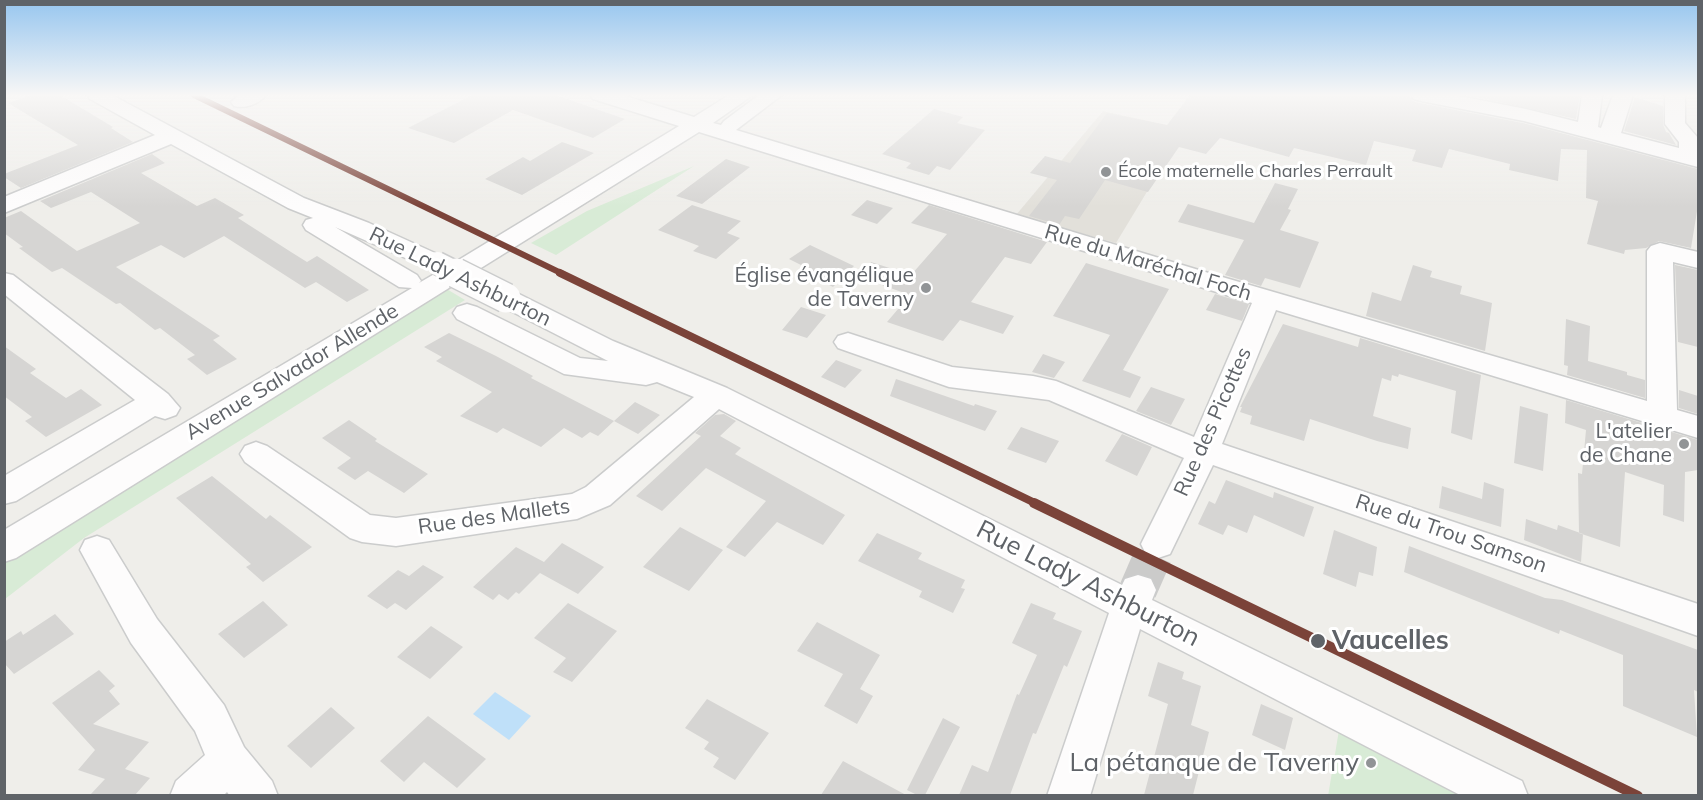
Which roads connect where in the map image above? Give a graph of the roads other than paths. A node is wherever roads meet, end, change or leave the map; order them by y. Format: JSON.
{"nodes":[{"id":1,"x":164,"y":132,"type":"edge"},
{"id":2,"x":651,"y":132,"type":"edge"},
{"id":3,"x":704,"y":132,"type":"edge"},
{"id":4,"x":715,"y":132,"type":"edge"},
{"id":5,"x":1596,"y":132,"type":"edge"},
{"id":6,"x":1611,"y":132,"type":"edge"},
{"id":7,"x":1682,"y":132,"type":"edge"},
{"id":8,"x":171,"y":136,"type":"junction"},
{"id":9,"x":1610,"y":136,"type":"junction"},
{"id":10,"x":1694,"y":158,"type":"edge"},
{"id":11,"x":251,"y":180,"type":"junction"},
{"id":12,"x":574,"y":190,"type":"junction"},
{"id":13,"x":4,"y":206,"type":"edge"},
{"id":14,"x":1698,"y":260,"type":"edge"},
{"id":15,"x":4,"y":281,"type":"edge"},
{"id":16,"x":408,"y":281,"type":"dead end"},
{"id":17,"x":1267,"y":299,"type":"junction"},
{"id":18,"x":467,"y":313,"type":"dead end"},
{"id":19,"x":848,"y":342,"type":"dead end"},
{"id":20,"x":667,"y":376,"type":"junction"},
{"id":21,"x":716,"y":395,"type":"junction"},
{"id":22,"x":1662,"y":415,"type":"junction"},
{"id":23,"x":1698,"y":427,"type":"edge"},
{"id":24,"x":1203,"y":452,"type":"junction"},
{"id":25,"x":256,"y":454,"type":"dead end"},
{"id":26,"x":4,"y":492,"type":"edge"},
{"id":27,"x":1158,"y":544,"type":"tunnel mouth"},
{"id":28,"x":4,"y":548,"type":"edge"},
{"id":29,"x":97,"y":550,"type":"dead end"},
{"id":30,"x":1134,"y":598,"type":"junction"},
{"id":31,"x":1698,"y":620,"type":"edge"},
{"id":32,"x":229,"y":761,"type":"junction"},
{"id":33,"x":191,"y":795,"type":"edge"},
{"id":34,"x":257,"y":795,"type":"edge"},
{"id":35,"x":1068,"y":795,"type":"edge"},
{"id":36,"x":1507,"y":795,"type":"edge"}],
"edges":[{"from":1,"to":8,"type":"street","name":"Rue Lady Ashburton"},
{"from":2,"to":12,"type":"street"},
{"from":3,"to":12,"type":"street","name":"Avenue Salvador Allende"},
{"from":4,"to":17,"type":"street","name":"Rue du Maréchal Foch"},
{"from":5,"to":9,"type":"street"},
{"from":6,"to":9,"type":"street"},
{"from":7,"to":10,"type":"street"},
{"from":8,"to":11,"type":"street","name":"Rue Lady Ashburton"},
{"from":8,"to":13,"type":"street"},
{"from":9,"to":10,"type":"street"},
{"from":11,"to":16,"type":"street","name":"Rue Lady Ashburton"},
{"from":11,"to":20,"type":"street","name":"Rue Lady Ashburton","bridge":true},
{"from":12,"to":28,"type":"street","name":"Avenue Salvador Allende"},
{"from":14,"to":22,"type":"street"},
{"from":15,"to":26,"type":"street"},
{"from":17,"to":22,"type":"street","name":"Rue du Maréchal Foch"},
{"from":17,"to":24,"type":"street","name":"Rue des Picottes"},
{"from":18,"to":20,"type":"street","name":"Rue Lady Ashburton"},
{"from":19,"to":24,"type":"street","name":"Rue du Trou Samson"},
{"from":20,"to":21,"type":"street","name":"Rue Lady Ashburton"},
{"from":21,"to":25,"type":"street","name":"Rue des Mallets"},
{"from":21,"to":30,"type":"street","name":"Rue Lady Ashburton"},
{"from":22,"to":23,"type":"street","name":"Rue du Maréchal Foch"},
{"from":24,"to":27,"type":"street","name":"Rue des Picottes"},
{"from":24,"to":31,"type":"street","name":"Rue du Trou Samson"},
{"from":29,"to":32,"type":"street"},
{"from":30,"to":35,"type":"street"},
{"from":30,"to":36,"type":"street","name":"Rue Lady Ashburton"},
{"from":32,"to":33,"type":"street"},
{"from":32,"to":34,"type":"street"}]}
